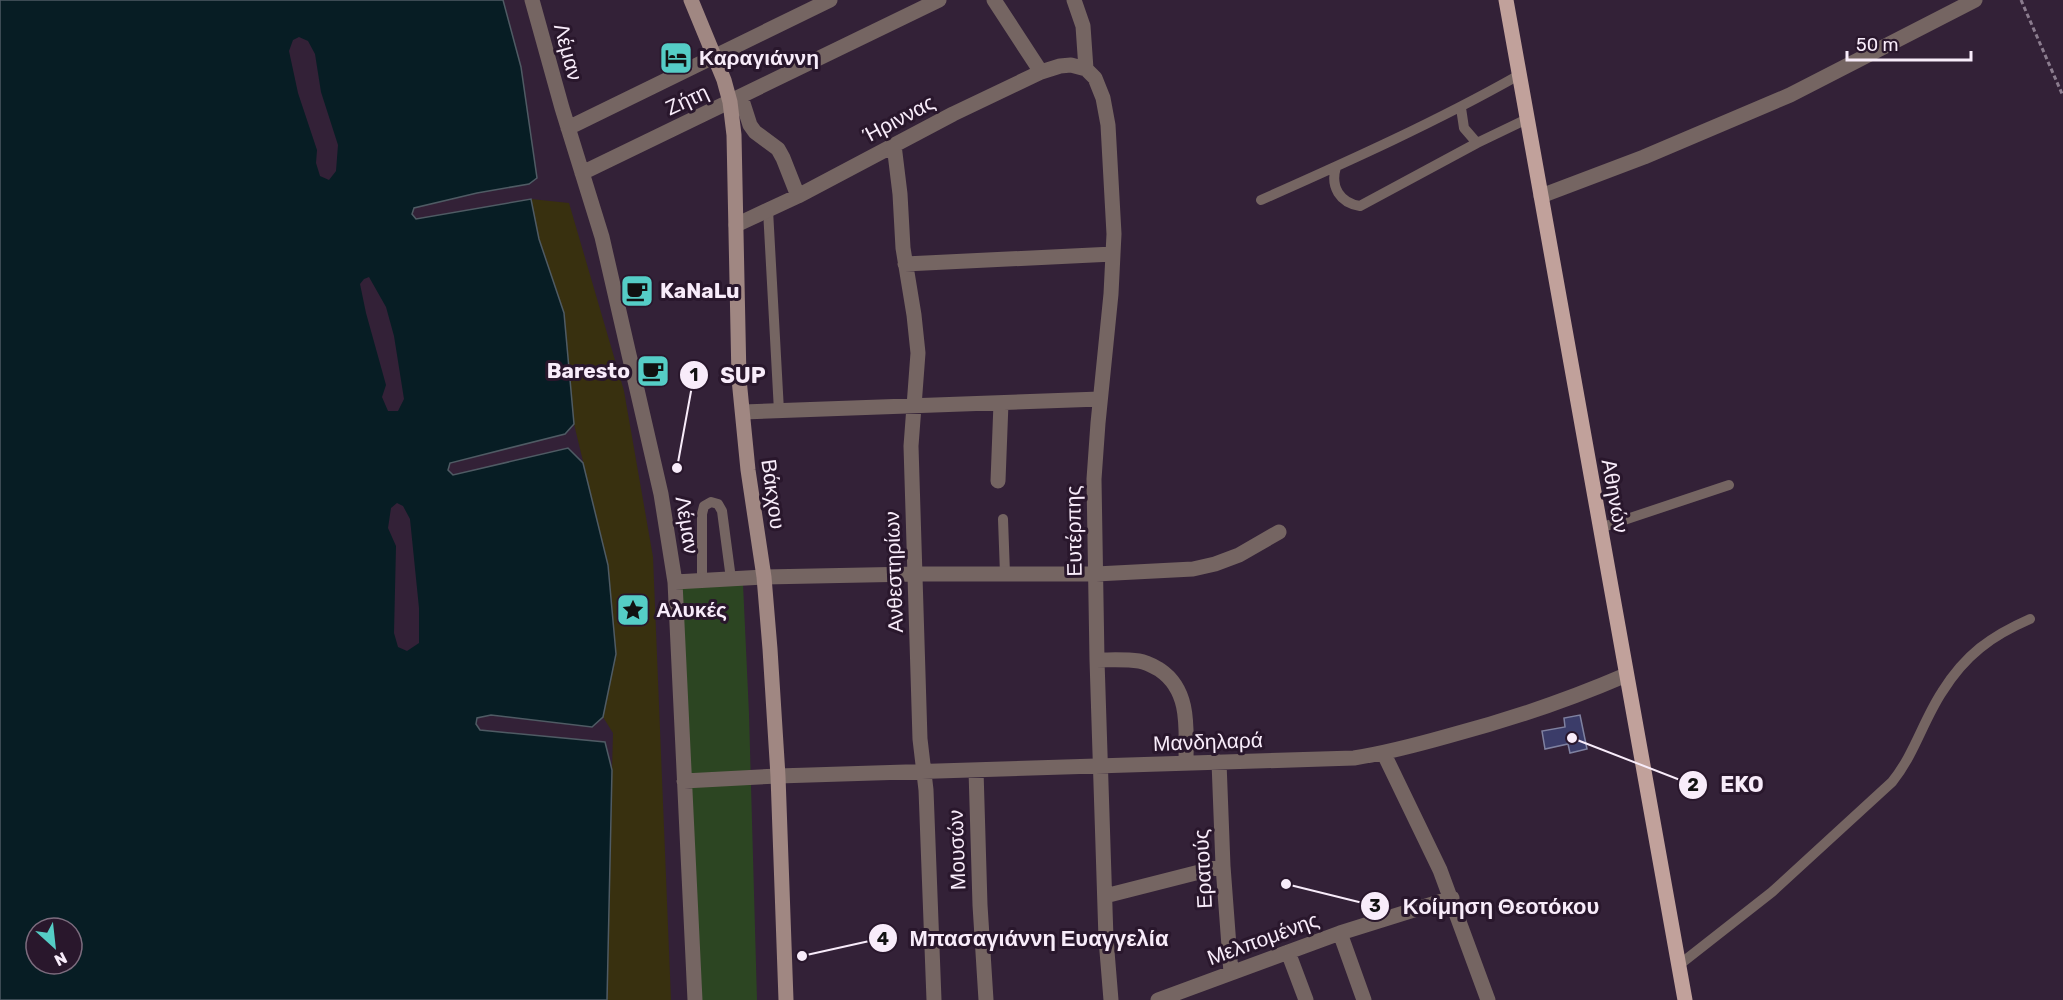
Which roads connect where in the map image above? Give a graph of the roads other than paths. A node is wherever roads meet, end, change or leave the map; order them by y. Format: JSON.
{"nodes":[{"id":1,"x":691,"y":0,"type":"edge"},
{"id":2,"x":830,"y":0,"type":"edge"},
{"id":3,"x":939,"y":0,"type":"edge"},
{"id":4,"x":994,"y":0,"type":"edge"},
{"id":5,"x":1074,"y":0,"type":"edge"},
{"id":6,"x":1506,"y":0,"type":"edge"},
{"id":7,"x":1975,"y":0,"type":"edge"},
{"id":8,"x":534,"y":1,"type":"edge"},
{"id":9,"x":716,"y":56,"type":"junction"},
{"id":10,"x":1086,"y":69,"type":"junction"},
{"id":11,"x":1041,"y":72,"type":"junction"},
{"id":12,"x":1519,"y":75,"type":"junction"},
{"id":13,"x":736,"y":99,"type":"junction"},
{"id":14,"x":1461,"y":108,"type":"junction"},
{"id":15,"x":1527,"y":119,"type":"junction"},
{"id":16,"x":568,"y":128,"type":"junction"},
{"id":17,"x":1476,"y":143,"type":"junction"},
{"id":18,"x":894,"y":145,"type":"junction"},
{"id":19,"x":1336,"y":167,"type":"junction"},
{"id":20,"x":582,"y":173,"type":"junction"},
{"id":21,"x":798,"y":196,"type":"junction"},
{"id":22,"x":1541,"y":196,"type":"junction"},
{"id":23,"x":1261,"y":200,"type":"dead end"},
{"id":24,"x":768,"y":210,"type":"junction"},
{"id":25,"x":736,"y":225,"type":"junction"},
{"id":26,"x":1113,"y":254,"type":"junction"},
{"id":27,"x":905,"y":264,"type":"junction"},
{"id":28,"x":1100,"y":399,"type":"junction"},
{"id":29,"x":1001,"y":403,"type":"junction"},
{"id":30,"x":914,"y":406,"type":"junction"},
{"id":31,"x":779,"y":411,"type":"junction"},
{"id":32,"x":743,"y":412,"type":"junction"},
{"id":33,"x":998,"y":481,"type":"dead end"},
{"id":34,"x":1729,"y":485,"type":"dead end"},
{"id":35,"x":1003,"y":519,"type":"dead end"},
{"id":36,"x":1600,"y":528,"type":"junction"},
{"id":37,"x":1279,"y":532,"type":"dead end"},
{"id":38,"x":915,"y":574,"type":"junction"},
{"id":39,"x":1005,"y":574,"type":"junction"},
{"id":40,"x":1096,"y":574,"type":"junction"},
{"id":41,"x":765,"y":577,"type":"junction"},
{"id":42,"x":731,"y":579,"type":"junction"},
{"id":43,"x":702,"y":581,"type":"junction"},
{"id":44,"x":675,"y":582,"type":"junction"},
{"id":45,"x":2030,"y":619,"type":"dead end"},
{"id":46,"x":1097,"y":660,"type":"junction"},
{"id":47,"x":1626,"y":675,"type":"junction"},
{"id":48,"x":1384,"y":754,"type":"junction"},
{"id":49,"x":1219,"y":762,"type":"junction"},
{"id":50,"x":1186,"y":763,"type":"junction"},
{"id":51,"x":1101,"y":766,"type":"junction"},
{"id":52,"x":976,"y":770,"type":"junction"},
{"id":53,"x":924,"y":772,"type":"junction"},
{"id":54,"x":778,"y":776,"type":"junction"},
{"id":55,"x":684,"y":781,"type":"junction"},
{"id":56,"x":1223,"y":866,"type":"junction"},
{"id":57,"x":1105,"y":896,"type":"junction"},
{"id":58,"x":1452,"y":898,"type":"junction"},
{"id":59,"x":1340,"y":933,"type":"junction"},
{"id":60,"x":1288,"y":952,"type":"junction"},
{"id":61,"x":1679,"y":965,"type":"junction"},
{"id":62,"x":1231,"y":973,"type":"junction"},
{"id":63,"x":1194,"y":994,"type":"edge"},
{"id":64,"x":695,"y":1000,"type":"edge"},
{"id":65,"x":786,"y":1000,"type":"edge"},
{"id":66,"x":934,"y":1000,"type":"edge"},
{"id":67,"x":986,"y":1000,"type":"edge"},
{"id":68,"x":1111,"y":1000,"type":"edge"},
{"id":69,"x":1158,"y":1000,"type":"edge"},
{"id":70,"x":1306,"y":1000,"type":"edge"},
{"id":71,"x":1365,"y":1000,"type":"edge"},
{"id":72,"x":1488,"y":1000,"type":"edge"},
{"id":73,"x":1685,"y":1000,"type":"edge"}],
"edges":[{"from":1,"to":9,"type":"street","name":"Βάκχου"},
{"from":2,"to":9,"type":"street"},
{"from":3,"to":13,"type":"street","name":"Ζήτη"},
{"from":4,"to":11,"type":"street"},
{"from":5,"to":10,"type":"street"},
{"from":6,"to":12,"type":"main road","name":"Αθηνών"},
{"from":7,"to":22,"type":"street"},
{"from":8,"to":16,"type":"street","name":"Λέμαν"},
{"from":9,"to":13,"type":"street","name":"Βάκχου"},
{"from":9,"to":16,"type":"street"},
{"from":10,"to":11,"type":"street","name":"Ήριννας"},
{"from":10,"to":26,"type":"street","name":"Ευτέρπης"},
{"from":11,"to":18,"type":"street","name":"Ήριννας"},
{"from":12,"to":14,"type":"lane"},
{"from":12,"to":15,"type":"main road","name":"Αθηνών"},
{"from":13,"to":20,"type":"street","name":"Ζήτη"},
{"from":13,"to":21,"type":"street"},
{"from":13,"to":25,"type":"street","name":"Βάκχου"},
{"from":14,"to":17,"type":"lane"},
{"from":14,"to":19,"type":"lane"},
{"from":15,"to":17,"type":"lane"},
{"from":15,"to":22,"type":"main road","name":"Αθηνών"},
{"from":16,"to":20,"type":"street","name":"Λέμαν"},
{"from":17,"to":19,"type":"lane"},
{"from":18,"to":21,"type":"street","name":"Ήριννας"},
{"from":18,"to":27,"type":"street","name":"Ανθεστηρίων"},
{"from":19,"to":23,"type":"lane"},
{"from":20,"to":44,"type":"street","name":"Λέμαν"},
{"from":21,"to":24,"type":"street","name":"Ήριννας"},
{"from":22,"to":36,"type":"main road","name":"Αθηνών"},
{"from":24,"to":25,"type":"street","name":"Ήριννας"},
{"from":24,"to":31,"type":"lane"},
{"from":25,"to":32,"type":"street","name":"Βάκχου"},
{"from":26,"to":27,"type":"street"},
{"from":26,"to":28,"type":"street","name":"Ευτέρπης"},
{"from":27,"to":30,"type":"street","name":"Ανθεστηρίων"},
{"from":28,"to":29,"type":"street"},
{"from":28,"to":40,"type":"street","name":"Ευτέρπης"},
{"from":29,"to":30,"type":"street"},
{"from":29,"to":33,"type":"street"},
{"from":30,"to":31,"type":"street"},
{"from":30,"to":38,"type":"street","name":"Ανθεστηρίων"},
{"from":31,"to":32,"type":"street"},
{"from":32,"to":41,"type":"street","name":"Βάκχου"},
{"from":34,"to":36,"type":"lane"},
{"from":35,"to":39,"type":"lane"},
{"from":36,"to":47,"type":"main road","name":"Αθηνών"},
{"from":37,"to":40,"type":"street"},
{"from":38,"to":39,"type":"street"},
{"from":38,"to":41,"type":"street"},
{"from":38,"to":53,"type":"street","name":"Ανθεστηρίων"},
{"from":39,"to":40,"type":"street"},
{"from":40,"to":46,"type":"street","name":"Ευτέρπης"},
{"from":41,"to":42,"type":"street"},
{"from":41,"to":54,"type":"street","name":"Βάκχου"},
{"from":42,"to":43,"type":"street"},
{"from":42,"to":43,"type":"lane"},
{"from":43,"to":44,"type":"street"},
{"from":44,"to":55,"type":"street","name":"Λέμαν"},
{"from":45,"to":61,"type":"lane"},
{"from":46,"to":50,"type":"street"},
{"from":46,"to":51,"type":"street","name":"Ευτέρπης"},
{"from":47,"to":48,"type":"street","name":"Μανδηλαρά"},
{"from":47,"to":61,"type":"main road","name":"Αθηνών"},
{"from":48,"to":49,"type":"street","name":"Μανδηλαρά"},
{"from":48,"to":58,"type":"street"},
{"from":49,"to":50,"type":"street","name":"Μανδηλαρά"},
{"from":49,"to":56,"type":"street","name":"Ερατούς"},
{"from":50,"to":51,"type":"street","name":"Μανδηλαρά"},
{"from":51,"to":52,"type":"street","name":"Μανδηλαρά"},
{"from":51,"to":57,"type":"street","name":"Ευτέρπης"},
{"from":52,"to":53,"type":"street","name":"Μανδηλαρά"},
{"from":52,"to":67,"type":"street","name":"Μουσών"},
{"from":53,"to":54,"type":"street","name":"Μανδηλαρά"},
{"from":53,"to":66,"type":"street","name":"Ανθεστηρίων"},
{"from":54,"to":55,"type":"street","name":"Μανδηλαρά"},
{"from":54,"to":65,"type":"street","name":"Βάκχου"},
{"from":55,"to":64,"type":"street","name":"Λέμαν"},
{"from":56,"to":57,"type":"street"},
{"from":56,"to":62,"type":"street","name":"Ερατούς"},
{"from":57,"to":68,"type":"street","name":"Ευτέρπης"},
{"from":58,"to":59,"type":"street","name":"Μελπομένης"},
{"from":58,"to":72,"type":"street"},
{"from":59,"to":60,"type":"street","name":"Μελπομένης"},
{"from":59,"to":71,"type":"street"},
{"from":60,"to":62,"type":"street","name":"Μελπομένης"},
{"from":60,"to":70,"type":"street"},
{"from":61,"to":73,"type":"main road","name":"Αθηνών"},
{"from":62,"to":63,"type":"street","name":"Μελπομένης"},
{"from":63,"to":69,"type":"street","name":"Μελπομένης"}]}
